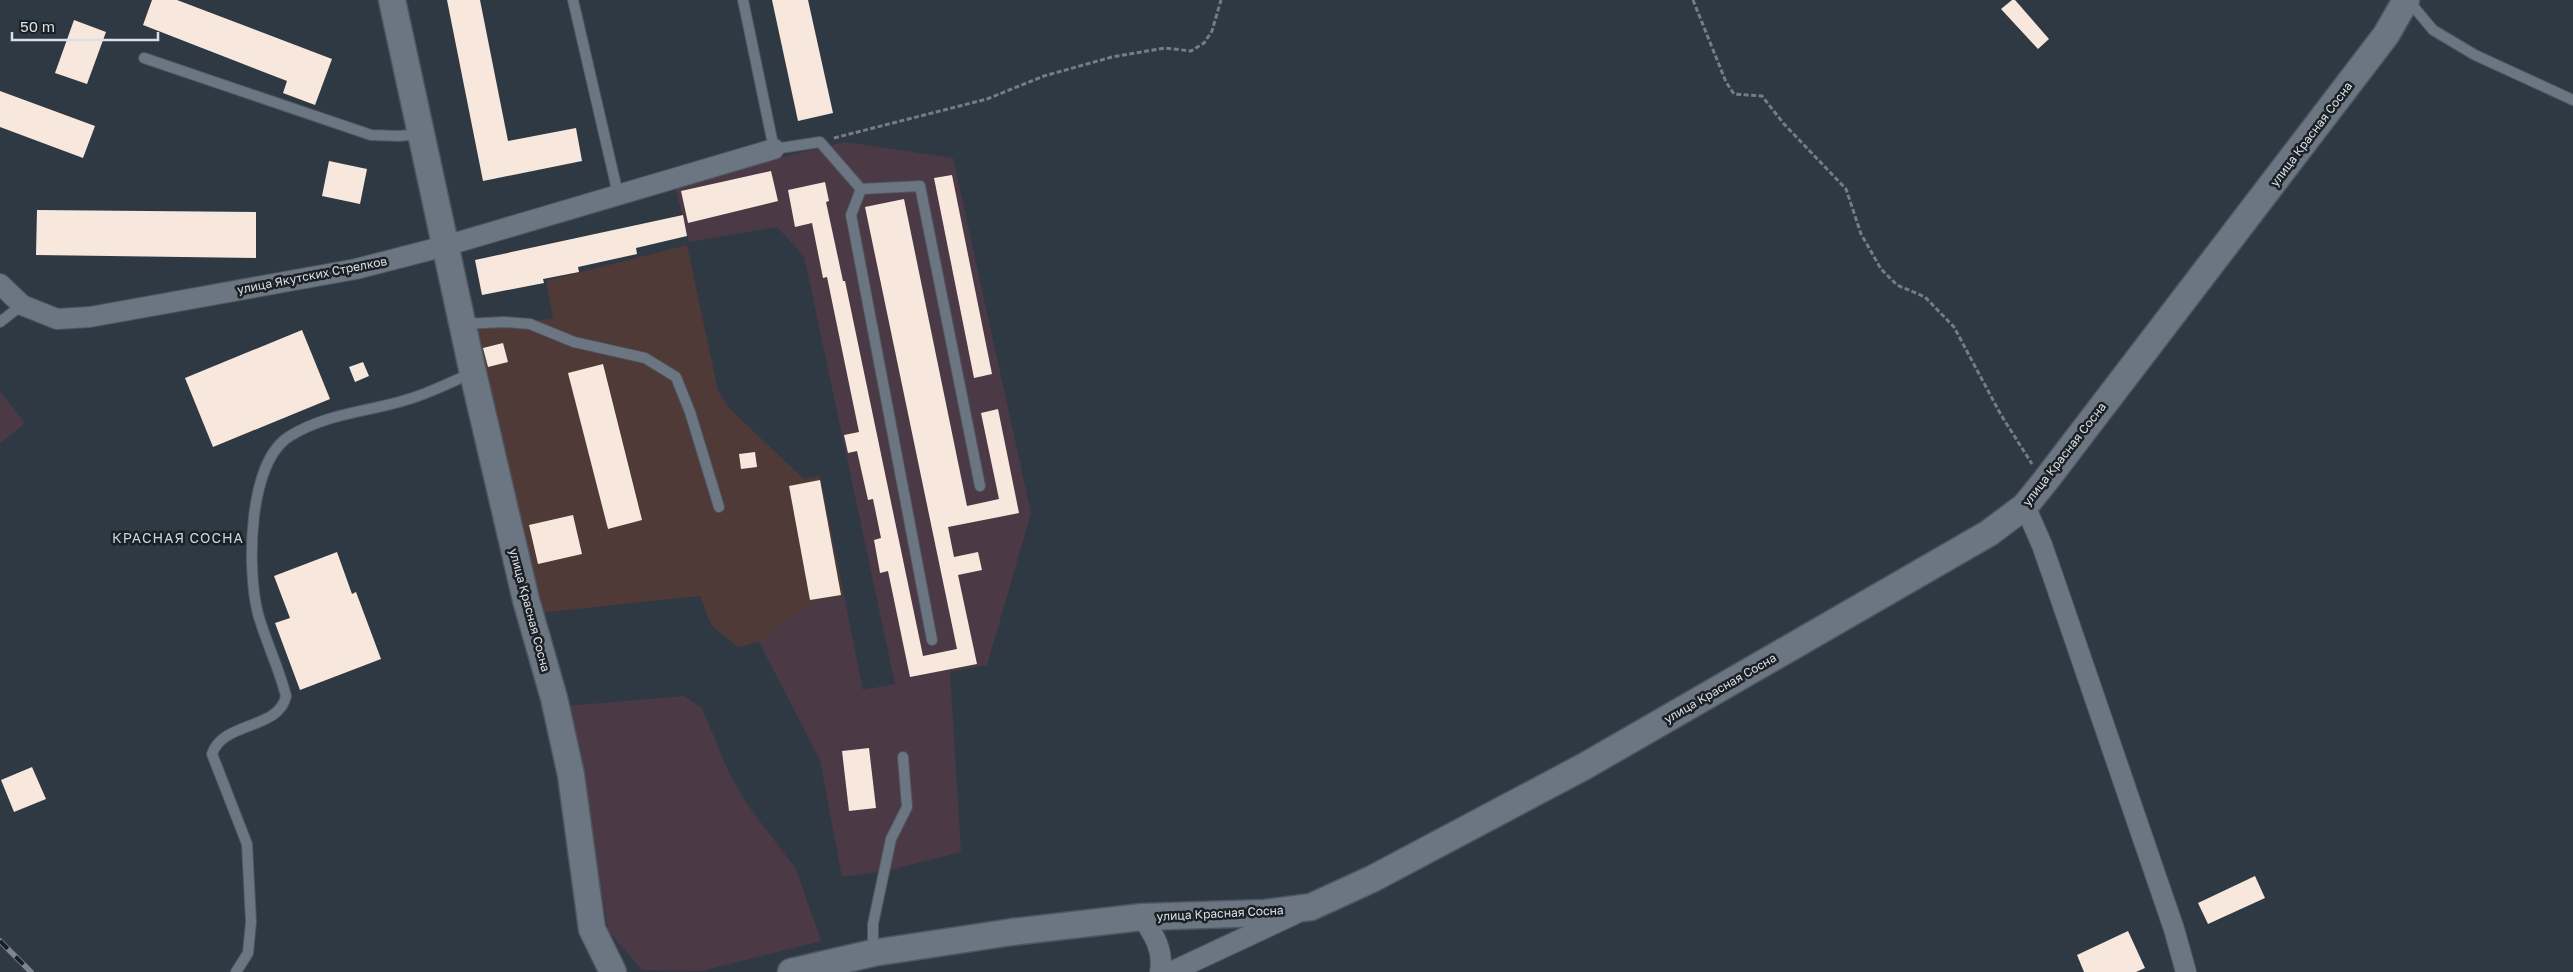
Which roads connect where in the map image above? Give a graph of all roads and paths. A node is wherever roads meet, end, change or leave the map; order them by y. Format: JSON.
{"nodes":[{"id":1,"x":392,"y":0,"type":"edge"},
{"id":2,"x":573,"y":0,"type":"edge"},
{"id":3,"x":743,"y":0,"type":"edge"},
{"id":4,"x":1221,"y":0,"type":"edge"},
{"id":5,"x":1693,"y":0,"type":"edge"},
{"id":6,"x":2407,"y":0,"type":"edge"},
{"id":7,"x":144,"y":58,"type":"dead end"},
{"id":8,"x":2573,"y":100,"type":"edge"},
{"id":9,"x":419,"y":134,"type":"junction"},
{"id":10,"x":820,"y":142,"type":"junction"},
{"id":11,"x":774,"y":149,"type":"junction"},
{"id":12,"x":862,"y":189,"type":"junction"},
{"id":13,"x":618,"y":194,"type":"junction"},
{"id":14,"x":445,"y":246,"type":"junction"},
{"id":15,"x":0,"y":284,"type":"edge"},
{"id":16,"x":22,"y":305,"type":"junction"},
{"id":17,"x":0,"y":322,"type":"edge"},
{"id":18,"x":463,"y":324,"type":"junction"},
{"id":19,"x":473,"y":373,"type":"junction"},
{"id":20,"x":2046,"y":480,"type":"junction"},
{"id":21,"x":980,"y":486,"type":"dead end"},
{"id":22,"x":2024,"y":506,"type":"junction"},
{"id":23,"x":720,"y":507,"type":"dead end"},
{"id":24,"x":932,"y":640,"type":"dead end"},
{"id":25,"x":903,"y":757,"type":"dead end"},
{"id":26,"x":1311,"y":907,"type":"junction"},
{"id":27,"x":1142,"y":917,"type":"junction"},
{"id":28,"x":873,"y":953,"type":"junction"},
{"id":29,"x":236,"y":972,"type":"edge"},
{"id":30,"x":613,"y":972,"type":"edge"},
{"id":31,"x":791,"y":972,"type":"edge"},
{"id":32,"x":1160,"y":972,"type":"edge"},
{"id":33,"x":1171,"y":972,"type":"edge"},
{"id":34,"x":2186,"y":972,"type":"edge"}],
"edges":[{"from":1,"to":9,"type":"street"},
{"from":2,"to":13,"type":"lane"},
{"from":3,"to":11,"type":"lane"},
{"from":4,"to":10,"type":"path"},
{"from":5,"to":20,"type":"path"},
{"from":6,"to":8,"type":"lane"},
{"from":6,"to":20,"type":"street","name":"улица Красная Сосна"},
{"from":7,"to":9,"type":"lane"},
{"from":9,"to":14,"type":"street"},
{"from":10,"to":11,"type":"lane"},
{"from":10,"to":12,"type":"lane"},
{"from":11,"to":13,"type":"street","name":"улица Якутских Стрелков"},
{"from":12,"to":21,"type":"lane"},
{"from":12,"to":24,"type":"lane"},
{"from":13,"to":14,"type":"street","name":"улица Якутских Стрелков"},
{"from":14,"to":16,"type":"street","name":"улица Якутских Стрелков"},
{"from":14,"to":18,"type":"street","name":"улица Красная Сосна"},
{"from":15,"to":16,"type":"street","name":"улица Якутских Стрелков"},
{"from":16,"to":17,"type":"lane"},
{"from":18,"to":19,"type":"street","name":"улица Красная Сосна"},
{"from":18,"to":23,"type":"lane"},
{"from":19,"to":29,"type":"lane"},
{"from":19,"to":30,"type":"street","name":"улица Красная Сосна"},
{"from":20,"to":22,"type":"street","name":"улица Красная Сосна"},
{"from":22,"to":26,"type":"street","name":"улица Красная Сосна"},
{"from":22,"to":34,"type":"street"},
{"from":25,"to":28,"type":"lane"},
{"from":26,"to":27,"type":"street","name":"улица Красная Сосна"},
{"from":26,"to":33,"type":"street"},
{"from":27,"to":28,"type":"street","name":"улица Красная Сосна"},
{"from":27,"to":32,"type":"street"},
{"from":28,"to":31,"type":"street","name":"улица Красная Сосна"}]}
